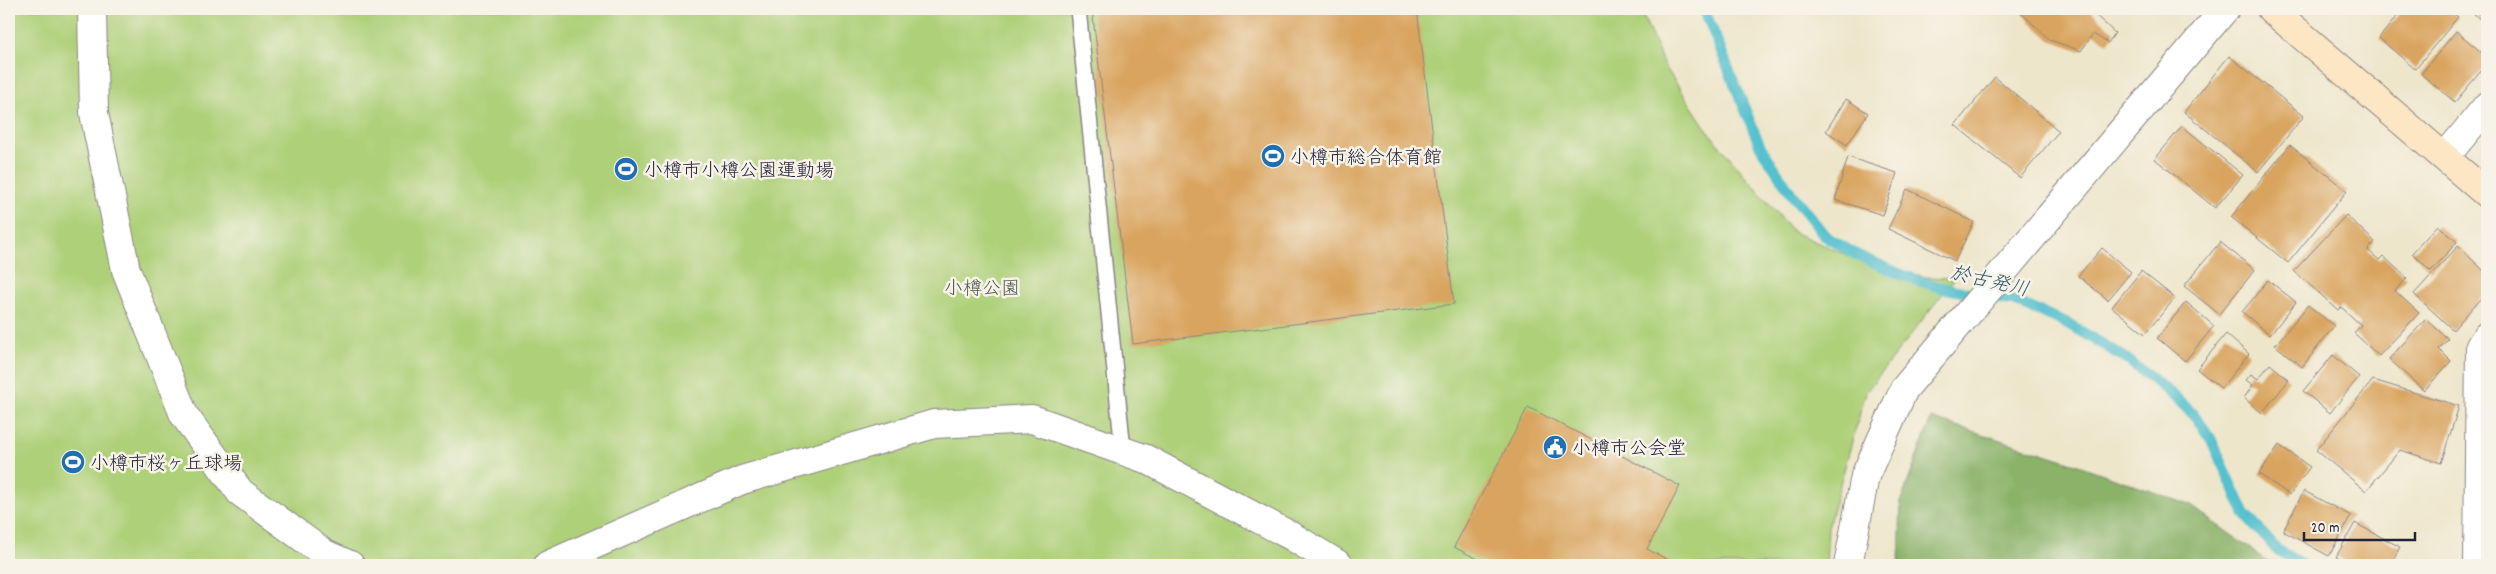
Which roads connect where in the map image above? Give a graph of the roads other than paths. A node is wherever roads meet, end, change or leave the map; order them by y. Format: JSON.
{"nodes":[{"id":1,"x":92,"y":9,"type":"edge"},
{"id":2,"x":1078,"y":9,"type":"edge"},
{"id":3,"x":2225,"y":9,"type":"edge"},
{"id":4,"x":2271,"y":9,"type":"edge"},
{"id":5,"x":2487,"y":106,"type":"edge"},
{"id":6,"x":2445,"y":157,"type":"junction"},
{"id":7,"x":2487,"y":194,"type":"edge"},
{"id":8,"x":2487,"y":336,"type":"edge"},
{"id":9,"x":1122,"y":450,"type":"junction"},
{"id":10,"x":318,"y":559,"type":"edge"},
{"id":11,"x":350,"y":565,"type":"edge"},
{"id":12,"x":548,"y":565,"type":"edge"},
{"id":13,"x":1339,"y":565,"type":"edge"},
{"id":14,"x":1848,"y":565,"type":"edge"},
{"id":15,"x":2478,"y":565,"type":"edge"}],
"edges":[{"from":1,"to":10,"type":"street"},
{"from":2,"to":9,"type":"lane"},
{"from":3,"to":14,"type":"street"},
{"from":4,"to":6,"type":"main road"},
{"from":5,"to":6,"type":"street"},
{"from":6,"to":7,"type":"main road"},
{"from":8,"to":15,"type":"street"},
{"from":9,"to":12,"type":"street"},
{"from":9,"to":13,"type":"street"},
{"from":10,"to":11,"type":"street"}]}
